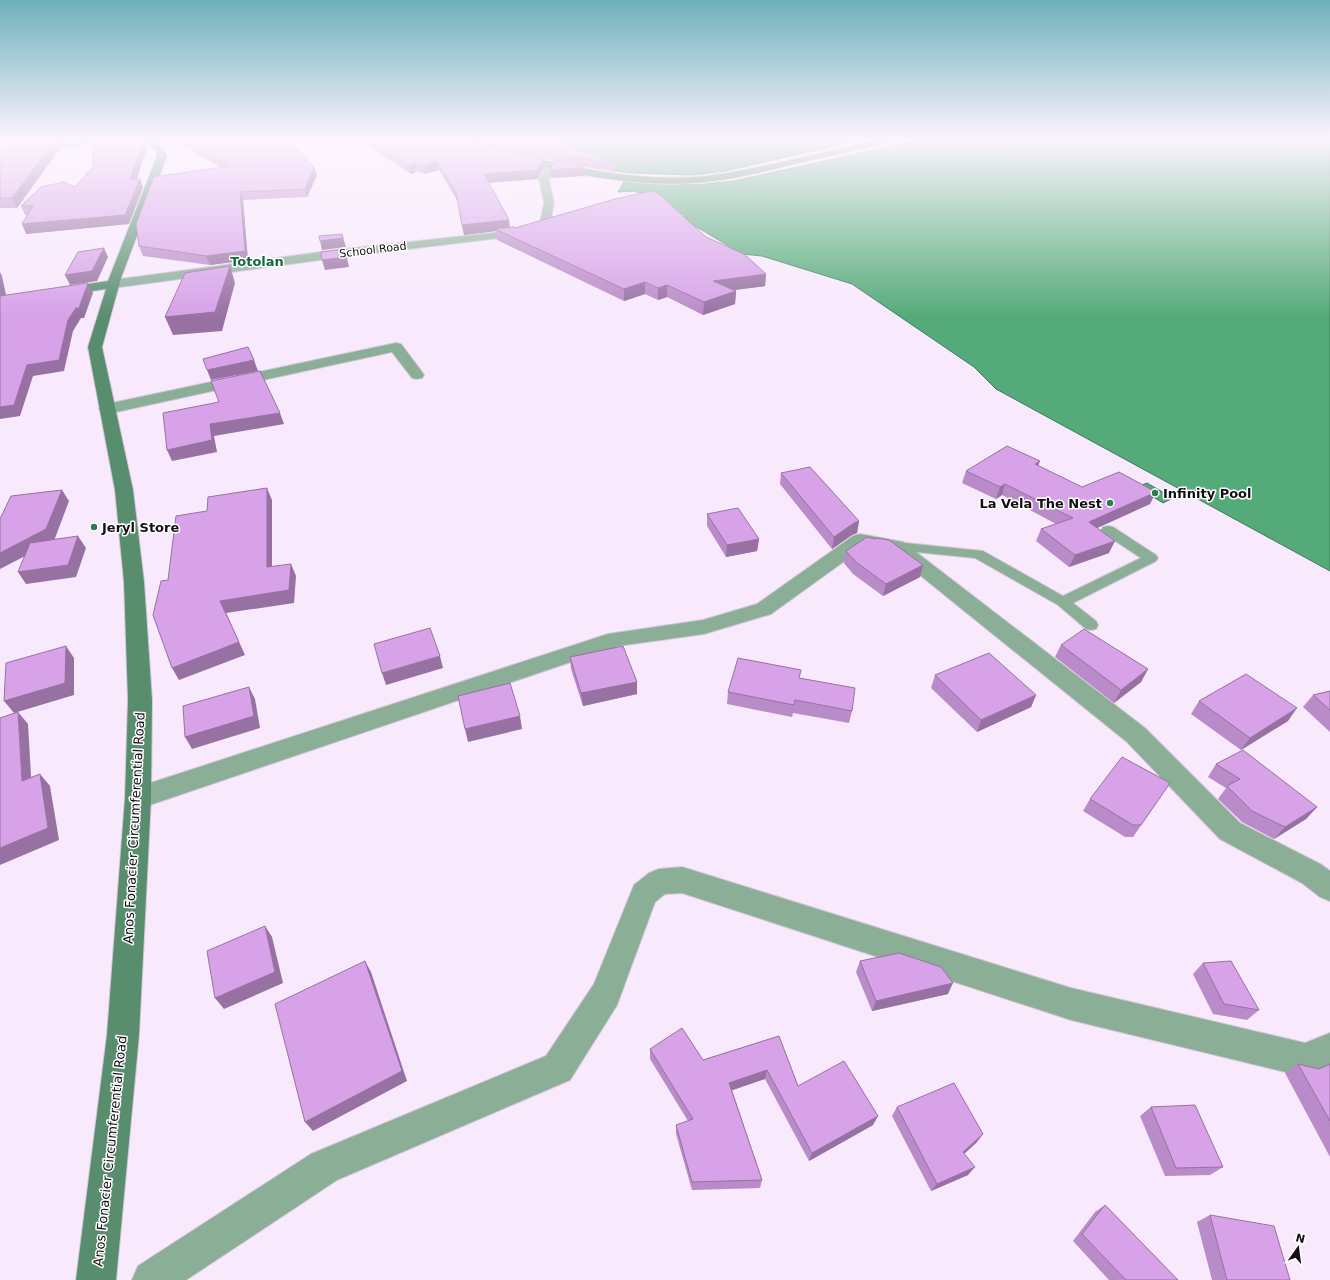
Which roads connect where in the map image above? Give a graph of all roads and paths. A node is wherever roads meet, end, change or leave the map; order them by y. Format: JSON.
{"nodes":[{"id":1,"x":146,"y":198,"type":"edge"},
{"id":2,"x":548,"y":198,"type":"edge"},
{"id":3,"x":113,"y":284,"type":"junction"},
{"id":4,"x":0,"y":301,"type":"edge"},
{"id":5,"x":417,"y":375,"type":"dead end"},
{"id":6,"x":107,"y":408,"type":"junction"},
{"id":7,"x":1108,"y":530,"type":"dead end"},
{"id":8,"x":896,"y":546,"type":"junction"},
{"id":9,"x":1063,"y":602,"type":"junction"},
{"id":10,"x":1091,"y":625,"type":"dead end"},
{"id":11,"x":138,"y":798,"type":"junction"},
{"id":12,"x":1330,"y":888,"type":"edge"},
{"id":13,"x":1330,"y":1049,"type":"edge"},
{"id":14,"x":96,"y":1280,"type":"edge"},
{"id":15,"x":152,"y":1280,"type":"edge"}],
"edges":[{"from":1,"to":3,"type":"main road","name":"Anos Fonacier Circumferential Road"},
{"from":2,"to":3,"type":"street","name":"School Road"},
{"from":3,"to":4,"type":"main road"},
{"from":3,"to":6,"type":"main road","name":"Anos Fonacier Circumferential Road"},
{"from":5,"to":6,"type":"street"},
{"from":6,"to":11,"type":"main road","name":"Anos Fonacier Circumferential Road"},
{"from":7,"to":9,"type":"lane"},
{"from":8,"to":9,"type":"lane"},
{"from":8,"to":11,"type":"street"},
{"from":8,"to":12,"type":"street"},
{"from":9,"to":10,"type":"lane"},
{"from":11,"to":14,"type":"main road","name":"Anos Fonacier Circumferential Road"},
{"from":13,"to":15,"type":"street"}]}
